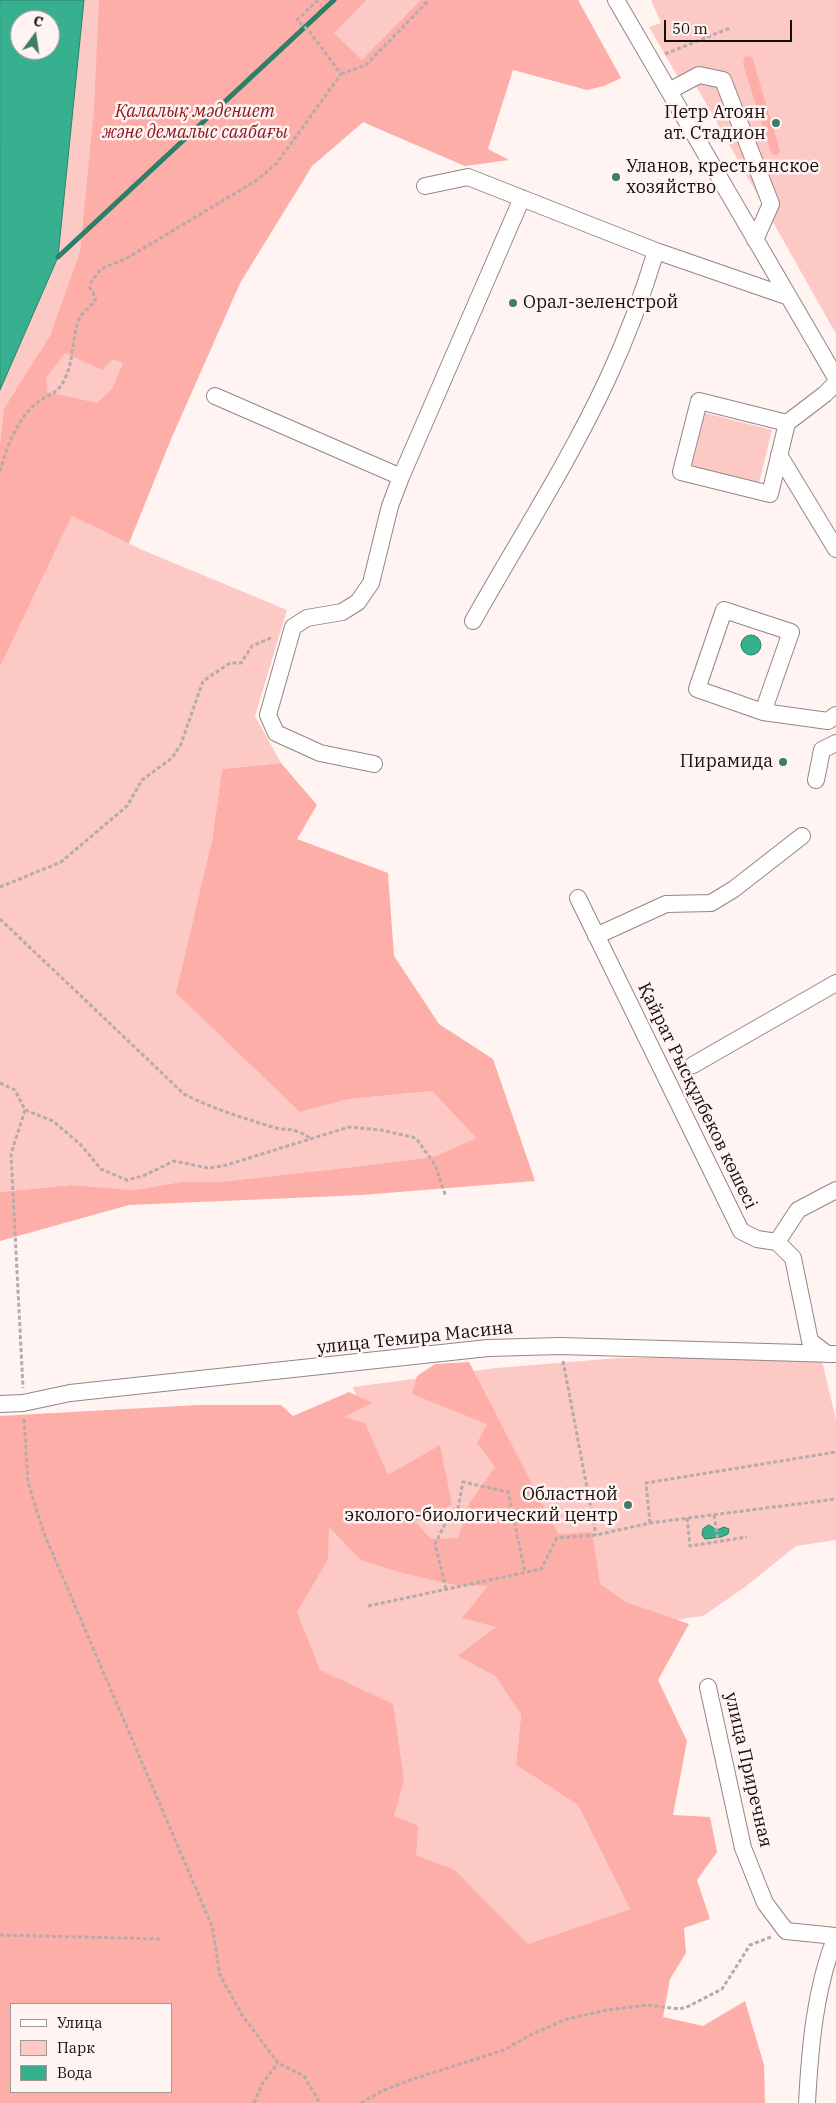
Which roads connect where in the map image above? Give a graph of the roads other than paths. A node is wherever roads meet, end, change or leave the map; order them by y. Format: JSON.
{"nodes":[{"id":1,"x":616,"y":0,"type":"edge"},
{"id":2,"x":669,"y":91,"type":"junction"},
{"id":3,"x":424,"y":186,"type":"dead end"},
{"id":4,"x":522,"y":198,"type":"junction"},
{"id":5,"x":755,"y":240,"type":"junction"},
{"id":6,"x":656,"y":251,"type":"junction"},
{"id":7,"x":789,"y":297,"type":"junction"},
{"id":8,"x":836,"y":378,"type":"edge"},
{"id":9,"x":836,"y":383,"type":"edge"},
{"id":10,"x":215,"y":396,"type":"dead end"},
{"id":11,"x":787,"y":423,"type":"junction"},
{"id":12,"x":779,"y":454,"type":"junction"},
{"id":13,"x":401,"y":478,"type":"junction"},
{"id":14,"x":836,"y":549,"type":"edge"},
{"id":15,"x":473,"y":621,"type":"dead end"},
{"id":16,"x":764,"y":712,"type":"junction"},
{"id":17,"x":836,"y":715,"type":"edge"},
{"id":18,"x":836,"y":743,"type":"edge"},
{"id":19,"x":374,"y":764,"type":"dead end"},
{"id":20,"x":816,"y":780,"type":"dead end"},
{"id":21,"x":802,"y":836,"type":"dead end"},
{"id":22,"x":578,"y":898,"type":"dead end"},
{"id":23,"x":596,"y":936,"type":"junction"},
{"id":24,"x":836,"y":983,"type":"edge"},
{"id":25,"x":693,"y":1065,"type":"dead end"},
{"id":26,"x":836,"y":1190,"type":"edge"},
{"id":27,"x":777,"y":1242,"type":"junction"},
{"id":28,"x":832,"y":1357,"type":"edge"},
{"id":29,"x":0,"y":1404,"type":"edge"},
{"id":30,"x":708,"y":1687,"type":"dead end"},
{"id":31,"x":836,"y":1936,"type":"edge"},
{"id":32,"x":807,"y":2103,"type":"edge"}],
"edges":[{"from":1,"to":2,"type":"street"},
{"from":2,"to":5,"type":"street"},
{"from":2,"to":5,"type":"street"},
{"from":3,"to":4,"type":"street"},
{"from":4,"to":6,"type":"street"},
{"from":4,"to":13,"type":"street"},
{"from":5,"to":7,"type":"street"},
{"from":6,"to":7,"type":"street"},
{"from":6,"to":15,"type":"street"},
{"from":7,"to":8,"type":"street"},
{"from":9,"to":11,"type":"street"},
{"from":10,"to":13,"type":"street"},
{"from":11,"to":12,"type":"street"},
{"from":11,"to":12,"type":"street"},
{"from":12,"to":14,"type":"street"},
{"from":13,"to":19,"type":"street"},
{"from":16,"to":16,"type":"street"},
{"from":16,"to":17,"type":"street"},
{"from":18,"to":20,"type":"street"},
{"from":21,"to":23,"type":"street"},
{"from":22,"to":23,"type":"street","name":"Қайрат Рысқұлбеков көшесі"},
{"from":23,"to":27,"type":"street","name":"Қайрат Рысқұлбеков көшесі"},
{"from":24,"to":25,"type":"street"},
{"from":26,"to":27,"type":"street"},
{"from":27,"to":28,"type":"street"},
{"from":28,"to":29,"type":"street","name":"улица Темира Масина"},
{"from":30,"to":31,"type":"street","name":"улица Приречная"},
{"from":31,"to":32,"type":"street"}]}
